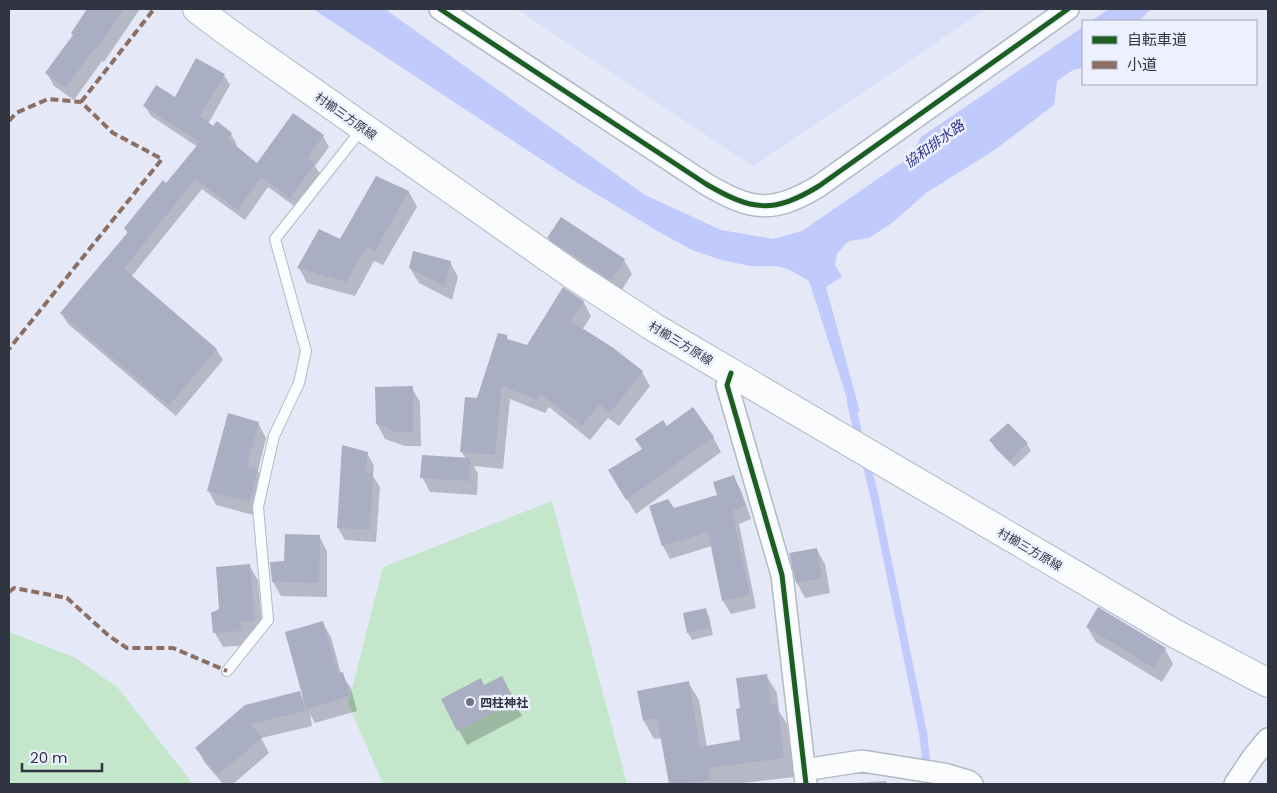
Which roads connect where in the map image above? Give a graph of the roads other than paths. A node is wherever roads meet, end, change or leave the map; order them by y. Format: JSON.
{"nodes":[{"id":1,"x":197,"y":9,"type":"edge"},
{"id":2,"x":440,"y":9,"type":"edge"},
{"id":3,"x":1068,"y":9,"type":"edge"},
{"id":4,"x":363,"y":128,"type":"junction"},
{"id":5,"x":731,"y":373,"type":"junction"},
{"id":6,"x":227,"y":671,"type":"dead end"},
{"id":7,"x":1268,"y":683,"type":"edge"},
{"id":8,"x":1268,"y":739,"type":"edge"},
{"id":9,"x":805,"y":777,"type":"edge"},
{"id":10,"x":972,"y":784,"type":"edge"},
{"id":11,"x":1235,"y":784,"type":"edge"}],
"edges":[{"from":1,"to":4,"type":"main road","name":"村櫛三方原線"},
{"from":2,"to":3,"type":"street"},
{"from":4,"to":5,"type":"main road","name":"村櫛三方原線"},
{"from":4,"to":6,"type":"lane"},
{"from":5,"to":7,"type":"main road","name":"村櫛三方原線"},
{"from":5,"to":9,"type":"street"},
{"from":8,"to":11,"type":"street"},
{"from":9,"to":10,"type":"street"}]}
